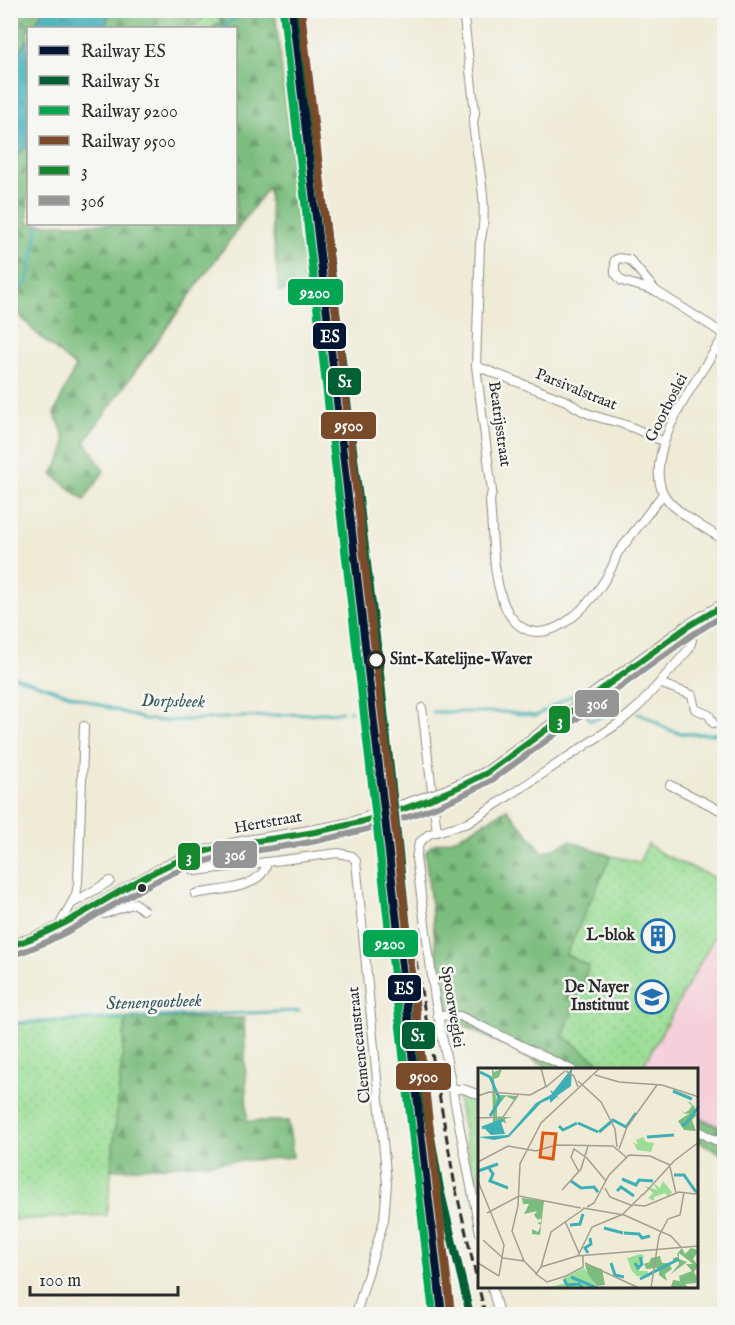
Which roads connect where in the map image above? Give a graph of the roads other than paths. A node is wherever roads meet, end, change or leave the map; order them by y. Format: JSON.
{"nodes":[{"id":1,"x":463,"y":10,"type":"edge"},
{"id":2,"x":656,"y":291,"type":"junction"},
{"id":3,"x":724,"y":335,"type":"edge"},
{"id":4,"x":476,"y":366,"type":"junction"},
{"id":5,"x":664,"y":441,"type":"junction"},
{"id":6,"x":663,"y":494,"type":"junction"},
{"id":7,"x":724,"y":540,"type":"edge"},
{"id":8,"x":724,"y":605,"type":"edge"},
{"id":9,"x":687,"y":627,"type":"junction"},
{"id":10,"x":658,"y":683,"type":"junction"},
{"id":11,"x":422,"y":708,"type":"dead end"},
{"id":12,"x":713,"y":723,"type":"dead end"},
{"id":13,"x":84,"y":726,"type":"dead end"},
{"id":14,"x":670,"y":785,"type":"dead end"},
{"id":15,"x":724,"y":812,"type":"edge"},
{"id":16,"x":437,"y":832,"type":"junction"},
{"id":17,"x":183,"y":860,"type":"junction"},
{"id":18,"x":267,"y":863,"type":"junction"},
{"id":19,"x":110,"y":881,"type":"dead end"},
{"id":20,"x":195,"y":894,"type":"dead end"},
{"id":21,"x":72,"y":903,"type":"junction"},
{"id":22,"x":95,"y":906,"type":"junction"},
{"id":23,"x":142,"y":910,"type":"dead end"},
{"id":24,"x":59,"y":927,"type":"junction"},
{"id":25,"x":10,"y":946,"type":"edge"},
{"id":26,"x":437,"y":1014,"type":"junction"},
{"id":27,"x":568,"y":1068,"type":"edge"},
{"id":28,"x":451,"y":1089,"type":"junction"},
{"id":29,"x":478,"y":1094,"type":"edge"},
{"id":30,"x":699,"y":1132,"type":"edge"},
{"id":31,"x":724,"y":1144,"type":"edge"},
{"id":32,"x":476,"y":1196,"type":"edge"},
{"id":33,"x":478,"y":1214,"type":"edge"},
{"id":34,"x":493,"y":1289,"type":"edge"},
{"id":35,"x":356,"y":1314,"type":"edge"},
{"id":36,"x":499,"y":1314,"type":"edge"}],
"edges":[{"from":1,"to":4,"type":"street","name":"Beatrijsstraat"},
{"from":2,"to":2,"type":"street"},
{"from":2,"to":3,"type":"street"},
{"from":3,"to":5,"type":"street","name":"Goorboslei"},
{"from":4,"to":5,"type":"street","name":"Parsivalstraat"},
{"from":4,"to":6,"type":"street","name":"Beatrijsstraat"},
{"from":5,"to":6,"type":"street","name":"Goorboslei"},
{"from":6,"to":7,"type":"street"},
{"from":8,"to":9,"type":"street","name":"Hertstraat"},
{"from":9,"to":10,"type":"street"},
{"from":9,"to":17,"type":"street","name":"Hertstraat","bridge":true},
{"from":10,"to":12,"type":"street"},
{"from":10,"to":16,"type":"street"},
{"from":11,"to":16,"type":"street"},
{"from":13,"to":21,"type":"street"},
{"from":14,"to":15,"type":"street"},
{"from":16,"to":26,"type":"street","name":"Spoorweglei"},
{"from":17,"to":18,"type":"street","name":"Clemenceaustraat"},
{"from":17,"to":22,"type":"street","name":"Hertstraat"},
{"from":18,"to":20,"type":"street"},
{"from":18,"to":35,"type":"street","name":"Clemenceaustraat"},
{"from":19,"to":21,"type":"street"},
{"from":21,"to":24,"type":"street"},
{"from":22,"to":23,"type":"street"},
{"from":22,"to":24,"type":"street","name":"Hertstraat"},
{"from":24,"to":25,"type":"street","name":"Hertstraat"},
{"from":26,"to":27,"type":"street"},
{"from":26,"to":28,"type":"street","name":"Spoorweglei"},
{"from":28,"to":29,"type":"street"},
{"from":28,"to":32,"type":"street","name":"Spoorweglei"},
{"from":30,"to":31,"type":"street"},
{"from":32,"to":33,"type":"street","name":"Spoorweglei"},
{"from":34,"to":36,"type":"street"}]}
